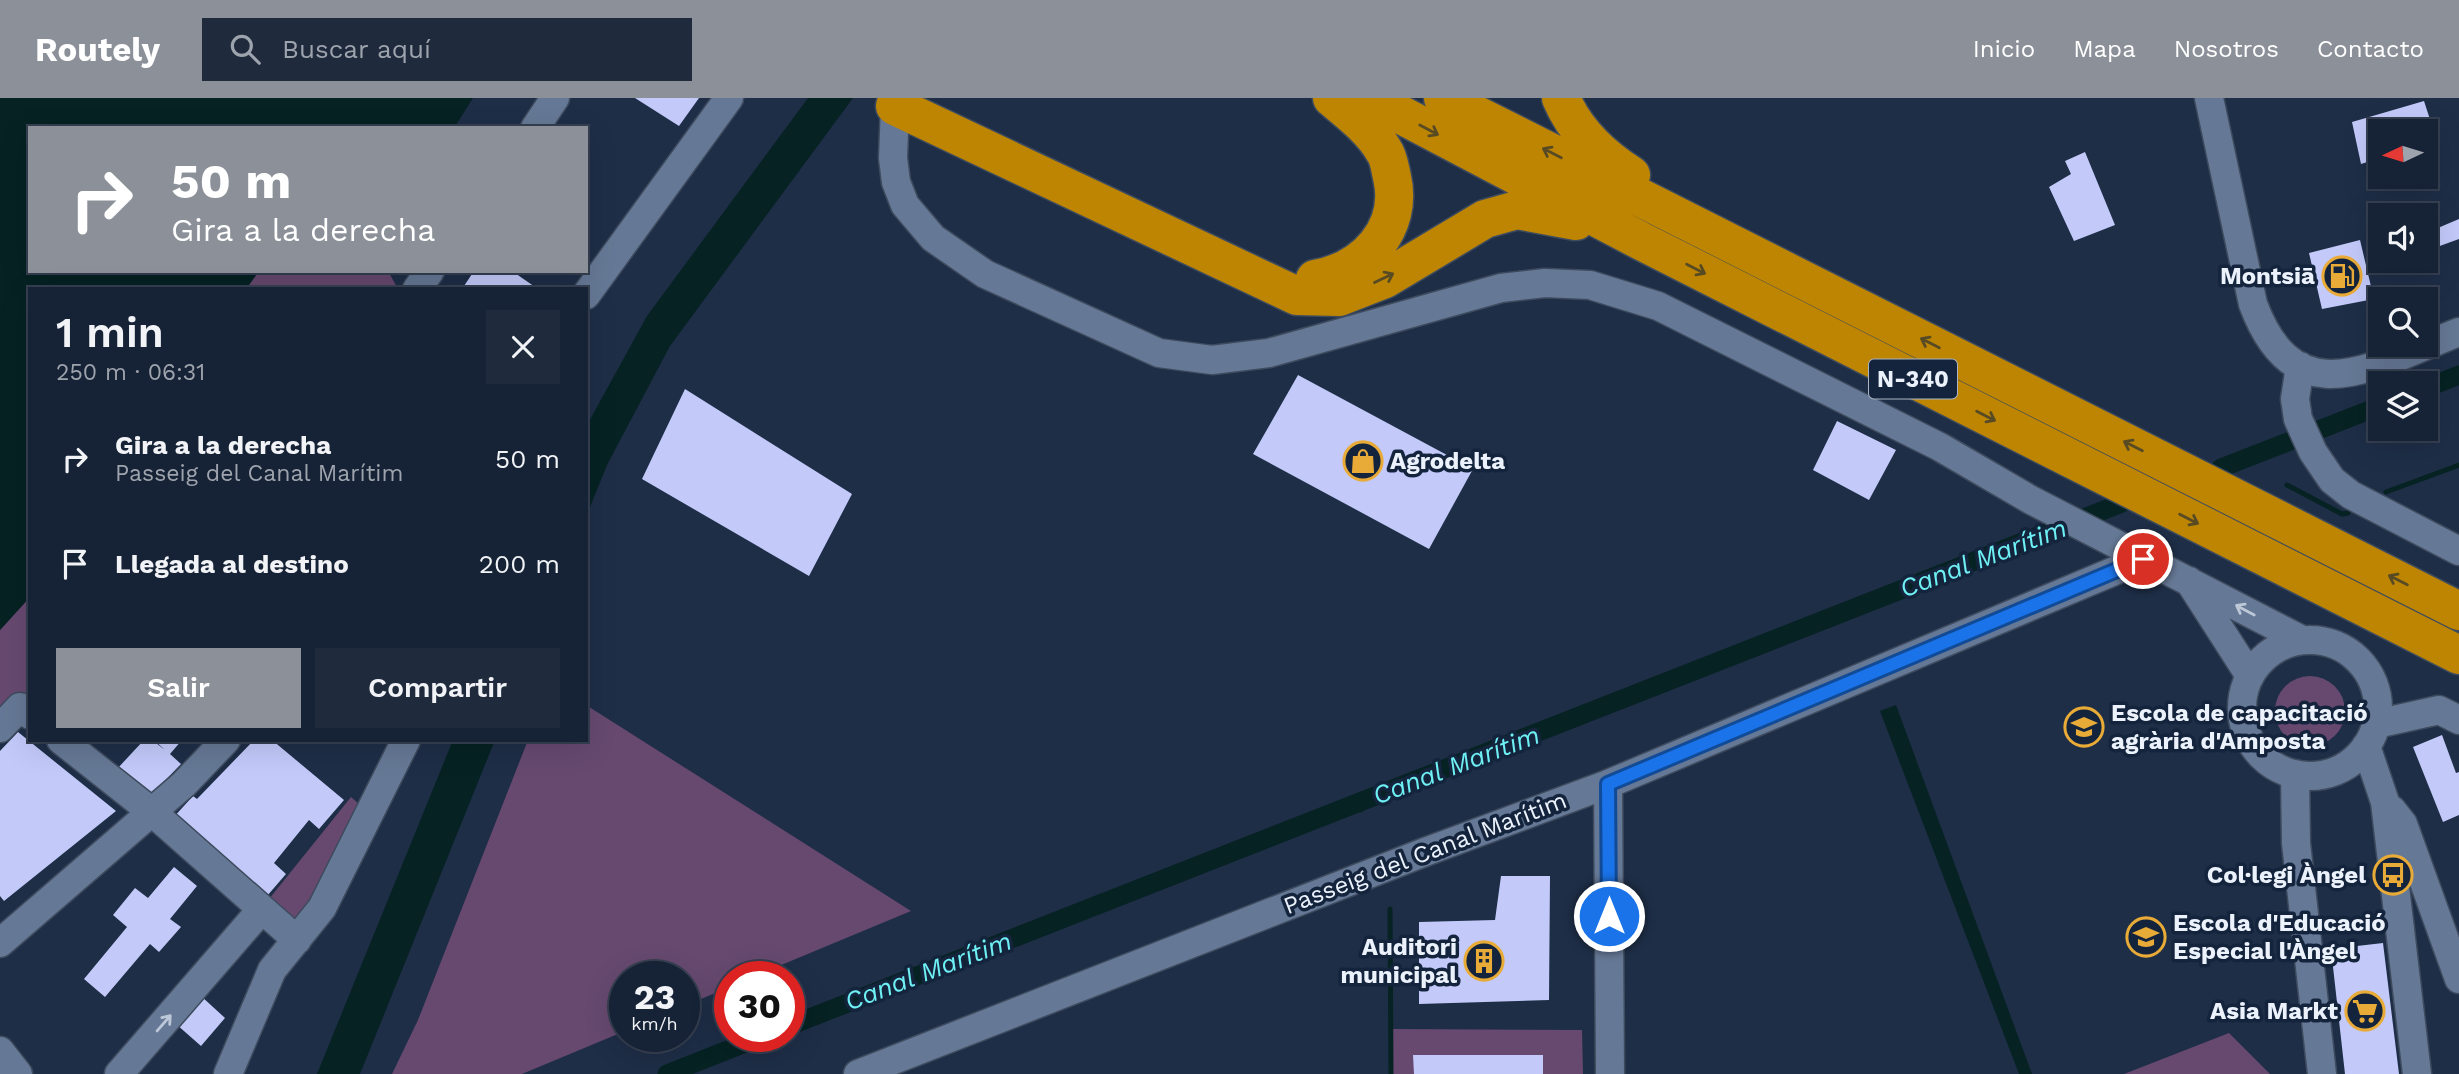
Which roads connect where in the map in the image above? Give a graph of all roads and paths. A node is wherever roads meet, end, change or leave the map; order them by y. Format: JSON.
{"nodes":[{"id":1,"x":555,"y":98,"type":"edge"},
{"id":2,"x":729,"y":98,"type":"edge"},
{"id":3,"x":1332,"y":98,"type":"edge"},
{"id":4,"x":1369,"y":98,"type":"edge"},
{"id":5,"x":1443,"y":98,"type":"edge"},
{"id":6,"x":1561,"y":98,"type":"edge"},
{"id":7,"x":2209,"y":98,"type":"edge"},
{"id":8,"x":890,"y":101,"type":"edge"},
{"id":9,"x":536,"y":126,"type":"edge"},
{"id":10,"x":1643,"y":242,"type":"junction"},
{"id":11,"x":1744,"y":249,"type":"junction"},
{"id":12,"x":1251,"y":274,"type":"junction"},
{"id":13,"x":588,"y":292,"type":"edge"},
{"id":14,"x":2459,"y":332,"type":"edge"},
{"id":15,"x":2300,"y":366,"type":"junction"},
{"id":16,"x":2459,"y":551,"type":"edge"},
{"id":17,"x":2132,"y":553,"type":"junction"},
{"id":18,"x":2189,"y":580,"type":"junction"},
{"id":19,"x":2459,"y":611,"type":"edge"},
{"id":20,"x":2302,"y":640,"type":"junction"},
{"id":21,"x":2459,"y":655,"type":"edge"},
{"id":22,"x":2250,"y":676,"type":"junction"},
{"id":23,"x":25,"y":711,"type":"edge"},
{"id":24,"x":2459,"y":720,"type":"edge"},
{"id":25,"x":0,"y":728,"type":"edge"},
{"id":26,"x":2371,"y":735,"type":"junction"},
{"id":27,"x":64,"y":742,"type":"edge"},
{"id":28,"x":224,"y":742,"type":"edge"},
{"id":29,"x":405,"y":742,"type":"edge"},
{"id":30,"x":2295,"y":774,"type":"junction"},
{"id":31,"x":1608,"y":784,"type":"junction"},
{"id":32,"x":2385,"y":802,"type":"junction"},
{"id":33,"x":152,"y":812,"type":"junction"},
{"id":34,"x":262,"y":909,"type":"junction"},
{"id":35,"x":6,"y":927,"type":"edge"},
{"id":36,"x":297,"y":940,"type":"junction"},
{"id":37,"x":2459,"y":979,"type":"edge"},
{"id":38,"x":0,"y":1051,"type":"edge"},
{"id":39,"x":18,"y":1074,"type":"edge"},
{"id":40,"x":119,"y":1074,"type":"edge"},
{"id":41,"x":228,"y":1074,"type":"edge"},
{"id":42,"x":858,"y":1074,"type":"edge"},
{"id":43,"x":1610,"y":1074,"type":"edge"},
{"id":44,"x":2322,"y":1074,"type":"edge"},
{"id":45,"x":2417,"y":1074,"type":"edge"}],
"edges":[{"from":1,"to":9,"type":"street"},
{"from":2,"to":13,"type":"street"},
{"from":3,"to":12,"type":"highway"},
{"from":4,"to":10,"type":"highway","number":"N-340","one_way":true},
{"from":11,"to":5,"type":"highway","number":"N-340","one_way":true},
{"from":6,"to":11,"type":"highway"},
{"from":7,"to":15,"type":"street"},
{"from":8,"to":12,"type":"highway"},
{"from":8,"to":17,"type":"street"},
{"from":12,"to":10,"type":"highway","one_way":true},
{"from":10,"to":21,"type":"highway","number":"N-340","one_way":true},
{"from":19,"to":11,"type":"highway","number":"N-340","one_way":true},
{"from":14,"to":15,"type":"street"},
{"from":15,"to":16,"type":"street"},
{"from":17,"to":18,"type":"street"},
{"from":17,"to":31,"type":"street","name":"Passeig del Canal Marítim"},
{"from":20,"to":18,"type":"street","one_way":true},
{"from":18,"to":22,"type":"street"},
{"from":20,"to":22,"type":"street"},
{"from":20,"to":26,"type":"street"},
{"from":22,"to":30,"type":"street"},
{"from":23,"to":25,"type":"street"},
{"from":24,"to":26,"type":"street"},
{"from":26,"to":30,"type":"street"},
{"from":26,"to":32,"type":"street"},
{"from":27,"to":33,"type":"street"},
{"from":28,"to":33,"type":"street"},
{"from":29,"to":36,"type":"street"},
{"from":30,"to":44,"type":"street"},
{"from":31,"to":42,"type":"street","name":"Passeig del Canal Marítim"},
{"from":31,"to":43,"type":"street"},
{"from":32,"to":37,"type":"street"},
{"from":32,"to":45,"type":"street"},
{"from":33,"to":34,"type":"street"},
{"from":33,"to":35,"type":"street"},
{"from":34,"to":36,"type":"street"},
{"from":40,"to":34,"type":"street","one_way":true},
{"from":36,"to":41,"type":"street"},
{"from":38,"to":39,"type":"street"}]}
